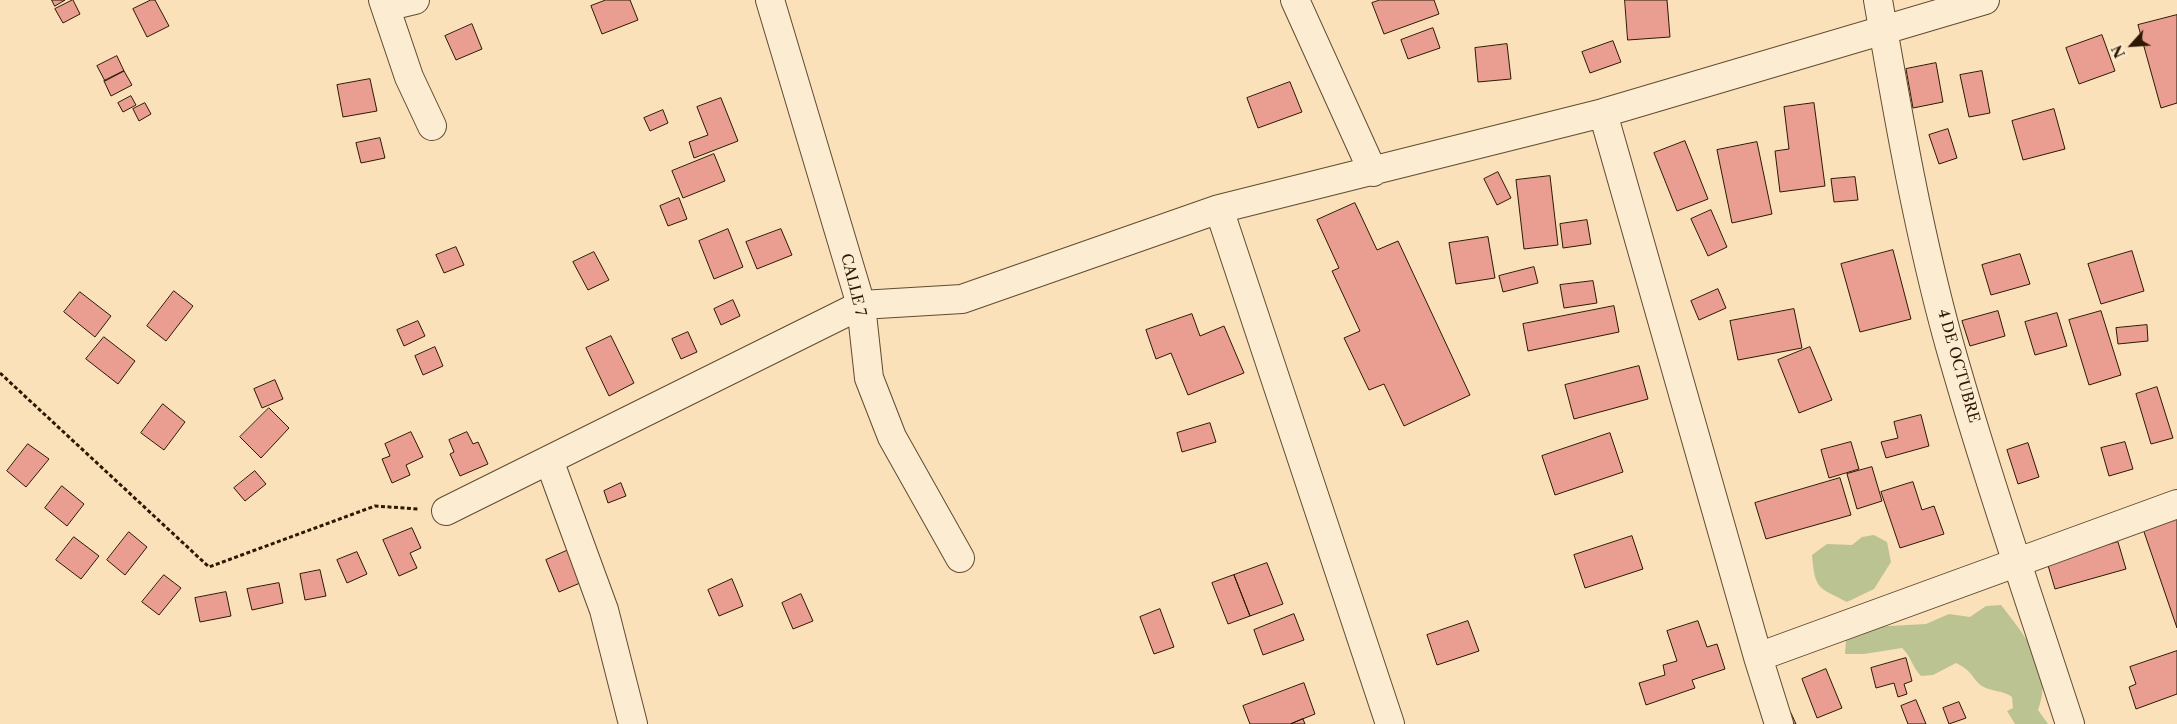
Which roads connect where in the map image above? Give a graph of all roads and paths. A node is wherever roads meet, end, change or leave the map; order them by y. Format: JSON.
{"nodes":[{"id":1,"x":415,"y":0,"type":"edge"},
{"id":2,"x":770,"y":0,"type":"edge"},
{"id":3,"x":1295,"y":0,"type":"edge"},
{"id":4,"x":1878,"y":0,"type":"edge"},
{"id":5,"x":1984,"y":0,"type":"edge"},
{"id":6,"x":385,"y":4,"type":"edge"},
{"id":7,"x":1883,"y":30,"type":"junction"},
{"id":8,"x":1603,"y":113,"type":"junction"},
{"id":9,"x":432,"y":126,"type":"dead end"},
{"id":10,"x":1373,"y":172,"type":"junction"},
{"id":11,"x":1219,"y":209,"type":"junction"},
{"id":12,"x":861,"y":305,"type":"junction"},
{"id":13,"x":0,"y":372,"type":"edge"},
{"id":14,"x":549,"y":460,"type":"junction"},
{"id":15,"x":2177,"y":504,"type":"edge"},
{"id":16,"x":446,"y":511,"type":"joint"},
{"id":17,"x":960,"y":558,"type":"dead end"},
{"id":18,"x":2017,"y":562,"type":"junction"},
{"id":19,"x":1758,"y":657,"type":"junction"},
{"id":20,"x":633,"y":724,"type":"edge"},
{"id":21,"x":1390,"y":724,"type":"edge"},
{"id":22,"x":1779,"y":724,"type":"edge"},
{"id":23,"x":2070,"y":724,"type":"edge"}],
"edges":[{"from":1,"to":6,"type":"street"},
{"from":2,"to":12,"type":"street","name":"CALLE 7"},
{"from":3,"to":10,"type":"street"},
{"from":4,"to":7,"type":"street","name":"4 DE OCTUBRE"},
{"from":5,"to":7,"type":"street"},
{"from":6,"to":9,"type":"street"},
{"from":7,"to":8,"type":"street"},
{"from":7,"to":18,"type":"street","name":"4 DE OCTUBRE"},
{"from":8,"to":10,"type":"street"},
{"from":8,"to":19,"type":"street"},
{"from":10,"to":11,"type":"street"},
{"from":11,"to":12,"type":"street"},
{"from":11,"to":21,"type":"street"},
{"from":12,"to":14,"type":"street"},
{"from":12,"to":17,"type":"street","name":"CALLE 7"},
{"from":13,"to":16,"type":"path"},
{"from":14,"to":16,"type":"street"},
{"from":14,"to":20,"type":"street"},
{"from":15,"to":18,"type":"street"},
{"from":18,"to":19,"type":"street"},
{"from":18,"to":23,"type":"street","name":"4 DE OCTUBRE"},
{"from":19,"to":22,"type":"street"}]}
